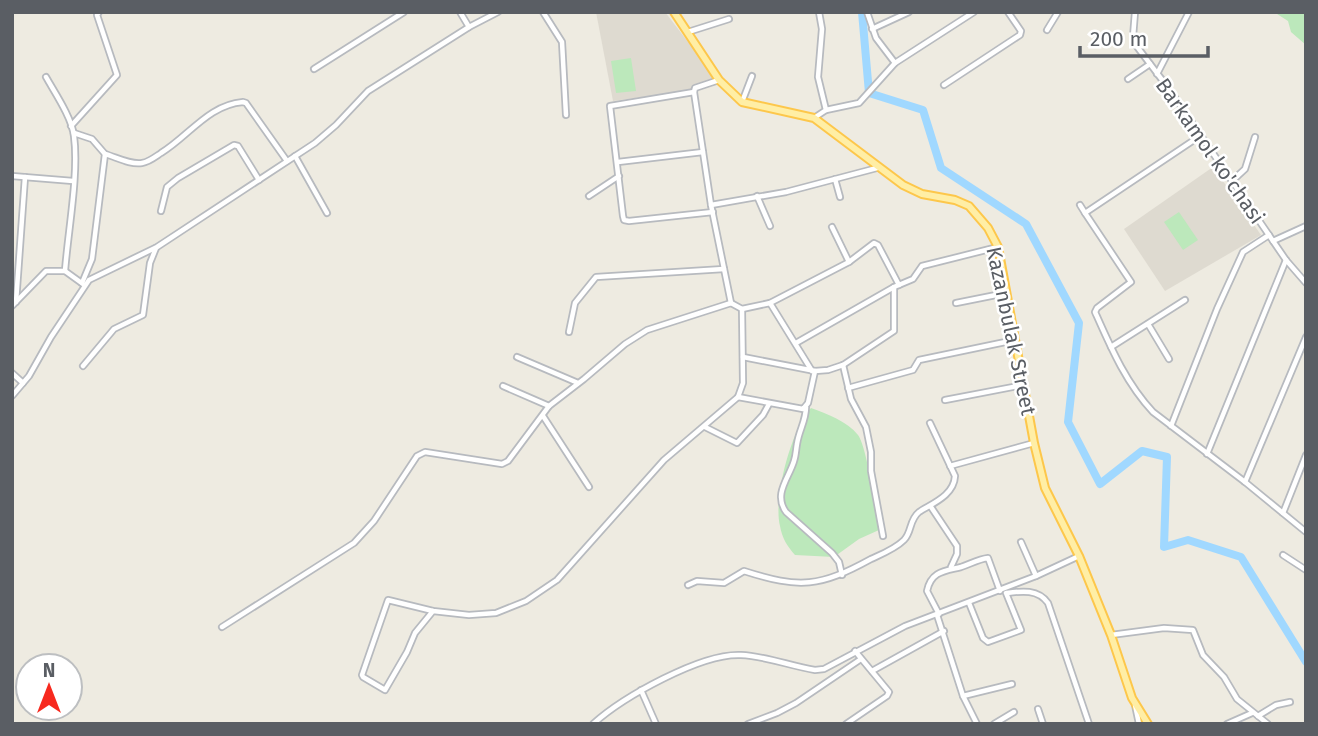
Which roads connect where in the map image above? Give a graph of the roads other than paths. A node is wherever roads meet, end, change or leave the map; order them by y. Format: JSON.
{"nodes":[{"id":1,"x":99,"y":12,"type":"edge"},
{"id":2,"x":404,"y":12,"type":"edge"},
{"id":3,"x":460,"y":12,"type":"edge"},
{"id":4,"x":498,"y":12,"type":"edge"},
{"id":5,"x":543,"y":12,"type":"edge"},
{"id":6,"x":674,"y":12,"type":"edge"},
{"id":7,"x":820,"y":12,"type":"edge"},
{"id":8,"x":867,"y":12,"type":"edge"},
{"id":9,"x":909,"y":12,"type":"edge"},
{"id":10,"x":974,"y":12,"type":"edge"},
{"id":11,"x":1008,"y":12,"type":"edge"},
{"id":12,"x":1058,"y":12,"type":"edge"},
{"id":13,"x":1135,"y":12,"type":"edge"},
{"id":14,"x":1189,"y":12,"type":"edge"},
{"id":15,"x":729,"y":19,"type":"dead end"},
{"id":16,"x":469,"y":27,"type":"junction"},
{"id":17,"x":872,"y":29,"type":"junction"},
{"id":18,"x":1047,"y":30,"type":"dead end"},
{"id":19,"x":688,"y":32,"type":"junction"},
{"id":20,"x":895,"y":64,"type":"junction"},
{"id":21,"x":1150,"y":64,"type":"junction"},
{"id":22,"x":314,"y":69,"type":"dead end"},
{"id":23,"x":1157,"y":74,"type":"junction"},
{"id":24,"x":752,"y":76,"type":"dead end"},
{"id":25,"x":46,"y":77,"type":"dead end"},
{"id":26,"x":1128,"y":79,"type":"dead end"},
{"id":27,"x":719,"y":80,"type":"junction"},
{"id":28,"x":944,"y":85,"type":"dead end"},
{"id":29,"x":694,"y":92,"type":"junction"},
{"id":30,"x":742,"y":102,"type":"junction"},
{"id":31,"x":827,"y":110,"type":"junction"},
{"id":32,"x":566,"y":115,"type":"dead end"},
{"id":33,"x":814,"y":118,"type":"junction"},
{"id":34,"x":71,"y":126,"type":"junction"},
{"id":35,"x":73,"y":133,"type":"junction"},
{"id":36,"x":1200,"y":136,"type":"junction"},
{"id":37,"x":1255,"y":137,"type":"dead end"},
{"id":38,"x":703,"y":152,"type":"junction"},
{"id":39,"x":105,"y":154,"type":"junction"},
{"id":40,"x":295,"y":156,"type":"junction"},
{"id":41,"x":287,"y":161,"type":"junction"},
{"id":42,"x":618,"y":162,"type":"junction"},
{"id":43,"x":877,"y":168,"type":"junction"},
{"id":44,"x":12,"y":176,"type":"edge"},
{"id":45,"x":620,"y":176,"type":"junction"},
{"id":46,"x":25,"y":177,"type":"junction"},
{"id":47,"x":835,"y":179,"type":"junction"},
{"id":48,"x":259,"y":180,"type":"junction"},
{"id":49,"x":73,"y":181,"type":"junction"},
{"id":50,"x":1232,"y":181,"type":"junction"},
{"id":51,"x":589,"y":196,"type":"dead end"},
{"id":52,"x":757,"y":196,"type":"junction"},
{"id":53,"x":840,"y":197,"type":"dead end"},
{"id":54,"x":1080,"y":205,"type":"dead end"},
{"id":55,"x":712,"y":208,"type":"junction"},
{"id":56,"x":161,"y":211,"type":"dead end"},
{"id":57,"x":327,"y":213,"type":"dead end"},
{"id":58,"x":1085,"y":213,"type":"junction"},
{"id":59,"x":770,"y":226,"type":"dead end"},
{"id":60,"x":1306,"y":226,"type":"edge"},
{"id":61,"x":832,"y":227,"type":"dead end"},
{"id":62,"x":1269,"y":235,"type":"junction"},
{"id":63,"x":1273,"y":241,"type":"junction"},
{"id":64,"x":157,"y":247,"type":"junction"},
{"id":65,"x":998,"y":247,"type":"junction"},
{"id":66,"x":1286,"y":260,"type":"junction"},
{"id":67,"x":849,"y":261,"type":"junction"},
{"id":68,"x":724,"y":269,"type":"junction"},
{"id":69,"x":65,"y":271,"type":"junction"},
{"id":70,"x":1306,"y":283,"type":"edge"},
{"id":71,"x":84,"y":284,"type":"junction"},
{"id":72,"x":897,"y":286,"type":"junction"},
{"id":73,"x":1006,"y":293,"type":"junction"},
{"id":74,"x":1185,"y":300,"type":"dead end"},
{"id":75,"x":732,"y":303,"type":"junction"},
{"id":76,"x":770,"y":303,"type":"junction"},
{"id":77,"x":956,"y":303,"type":"dead end"},
{"id":78,"x":14,"y":304,"type":"edge"},
{"id":79,"x":742,"y":309,"type":"junction"},
{"id":80,"x":1148,"y":324,"type":"junction"},
{"id":81,"x":569,"y":332,"type":"dead end"},
{"id":82,"x":1306,"y":337,"type":"edge"},
{"id":83,"x":1015,"y":340,"type":"junction"},
{"id":84,"x":796,"y":343,"type":"junction"},
{"id":85,"x":1111,"y":347,"type":"junction"},
{"id":86,"x":517,"y":357,"type":"dead end"},
{"id":87,"x":743,"y":358,"type":"junction"},
{"id":88,"x":1169,"y":359,"type":"dead end"},
{"id":89,"x":843,"y":365,"type":"junction"},
{"id":90,"x":83,"y":366,"type":"dead end"},
{"id":91,"x":813,"y":371,"type":"junction"},
{"id":92,"x":12,"y":373,"type":"edge"},
{"id":93,"x":23,"y":383,"type":"junction"},
{"id":94,"x":578,"y":383,"type":"junction"},
{"id":95,"x":1023,"y":385,"type":"junction"},
{"id":96,"x":503,"y":386,"type":"dead end"},
{"id":97,"x":848,"y":388,"type":"junction"},
{"id":98,"x":12,"y":396,"type":"edge"},
{"id":99,"x":738,"y":397,"type":"junction"},
{"id":100,"x":945,"y":400,"type":"dead end"},
{"id":101,"x":769,"y":404,"type":"junction"},
{"id":102,"x":549,"y":406,"type":"junction"},
{"id":103,"x":806,"y":407,"type":"junction"},
{"id":104,"x":543,"y":416,"type":"junction"},
{"id":105,"x":930,"y":423,"type":"dead end"},
{"id":106,"x":1171,"y":426,"type":"junction"},
{"id":107,"x":705,"y":427,"type":"junction"},
{"id":108,"x":1034,"y":443,"type":"junction"},
{"id":109,"x":1207,"y":454,"type":"junction"},
{"id":110,"x":1306,"y":456,"type":"edge"},
{"id":111,"x":950,"y":466,"type":"junction"},
{"id":112,"x":1245,"y":482,"type":"junction"},
{"id":113,"x":589,"y":487,"type":"dead end"},
{"id":114,"x":931,"y":507,"type":"junction"},
{"id":115,"x":1283,"y":513,"type":"junction"},
{"id":116,"x":1306,"y":532,"type":"edge"},
{"id":117,"x":883,"y":536,"type":"dead end"},
{"id":118,"x":1021,"y":542,"type":"dead end"},
{"id":119,"x":1283,"y":555,"type":"dead end"},
{"id":120,"x":1079,"y":556,"type":"junction"},
{"id":121,"x":950,"y":567,"type":"junction"},
{"id":122,"x":1306,"y":570,"type":"edge"},
{"id":123,"x":842,"y":575,"type":"junction"},
{"id":124,"x":1036,"y":576,"type":"junction"},
{"id":125,"x":688,"y":585,"type":"dead end"},
{"id":126,"x":1004,"y":591,"type":"junction"},
{"id":127,"x":969,"y":603,"type":"junction"},
{"id":128,"x":433,"y":611,"type":"junction"},
{"id":129,"x":938,"y":614,"type":"junction"},
{"id":130,"x":222,"y":627,"type":"dead end"},
{"id":131,"x":944,"y":631,"type":"junction"},
{"id":132,"x":1111,"y":635,"type":"junction"},
{"id":133,"x":855,"y":651,"type":"junction"},
{"id":134,"x":861,"y":659,"type":"junction"},
{"id":135,"x":872,"y":671,"type":"junction"},
{"id":136,"x":1012,"y":684,"type":"dead end"},
{"id":137,"x":641,"y":690,"type":"junction"},
{"id":138,"x":963,"y":696,"type":"junction"},
{"id":139,"x":1290,"y":702,"type":"dead end"},
{"id":140,"x":1135,"y":705,"type":"junction"},
{"id":141,"x":1038,"y":709,"type":"dead end"},
{"id":142,"x":1014,"y":712,"type":"dead end"},
{"id":143,"x":1252,"y":713,"type":"junction"},
{"id":144,"x":1258,"y":716,"type":"junction"},
{"id":145,"x":1244,"y":721,"type":"edge"},
{"id":146,"x":976,"y":722,"type":"edge"},
{"id":147,"x":593,"y":724,"type":"edge"},
{"id":148,"x":656,"y":724,"type":"edge"},
{"id":149,"x":748,"y":724,"type":"edge"},
{"id":150,"x":846,"y":724,"type":"edge"},
{"id":151,"x":968,"y":724,"type":"edge"},
{"id":152,"x":994,"y":724,"type":"edge"},
{"id":153,"x":1043,"y":724,"type":"edge"},
{"id":154,"x":1089,"y":724,"type":"edge"},
{"id":155,"x":1139,"y":724,"type":"edge"},
{"id":156,"x":1148,"y":724,"type":"edge"},
{"id":157,"x":1227,"y":724,"type":"edge"},
{"id":158,"x":1268,"y":724,"type":"edge"}],
"edges":[{"from":1,"to":34,"type":"street"},
{"from":2,"to":22,"type":"street"},
{"from":3,"to":16,"type":"street"},
{"from":4,"to":16,"type":"street"},
{"from":5,"to":32,"type":"street"},
{"from":6,"to":19,"type":"main road"},
{"from":7,"to":31,"type":"street"},
{"from":8,"to":17,"type":"street"},
{"from":9,"to":17,"type":"street"},
{"from":10,"to":20,"type":"street"},
{"from":11,"to":28,"type":"street"},
{"from":12,"to":18,"type":"street"},
{"from":13,"to":21,"type":"street","name":"Barkamol ko'chasi"},
{"from":14,"to":23,"type":"street"},
{"from":15,"to":19,"type":"street"},
{"from":16,"to":40,"type":"street"},
{"from":17,"to":20,"type":"street"},
{"from":19,"to":27,"type":"main road"},
{"from":20,"to":31,"type":"street"},
{"from":21,"to":23,"type":"street","name":"Barkamol ko'chasi"},
{"from":21,"to":26,"type":"street"},
{"from":23,"to":36,"type":"street","name":"Barkamol ko'chasi"},
{"from":24,"to":30,"type":"street"},
{"from":25,"to":34,"type":"street"},
{"from":27,"to":29,"type":"street"},
{"from":27,"to":30,"type":"main road"},
{"from":29,"to":38,"type":"street"},
{"from":29,"to":42,"type":"street"},
{"from":30,"to":33,"type":"main road","name":"Kazanbulak Street"},
{"from":31,"to":33,"type":"street"},
{"from":33,"to":43,"type":"main road","name":"Kazanbulak Street"},
{"from":34,"to":35,"type":"street"},
{"from":35,"to":39,"type":"street"},
{"from":35,"to":49,"type":"street"},
{"from":36,"to":50,"type":"street","name":"Barkamol ko'chasi"},
{"from":36,"to":58,"type":"street"},
{"from":37,"to":50,"type":"street"},
{"from":38,"to":42,"type":"street"},
{"from":38,"to":55,"type":"street"},
{"from":39,"to":41,"type":"street"},
{"from":39,"to":71,"type":"street"},
{"from":40,"to":41,"type":"street"},
{"from":40,"to":57,"type":"street"},
{"from":41,"to":48,"type":"street"},
{"from":42,"to":45,"type":"street"},
{"from":43,"to":47,"type":"street"},
{"from":43,"to":65,"type":"main road","name":"Kazanbulak Street"},
{"from":44,"to":46,"type":"street"},
{"from":45,"to":51,"type":"street"},
{"from":45,"to":55,"type":"street"},
{"from":46,"to":49,"type":"street"},
{"from":46,"to":78,"type":"street"},
{"from":47,"to":52,"type":"street"},
{"from":47,"to":53,"type":"street"},
{"from":48,"to":56,"type":"street"},
{"from":48,"to":64,"type":"street"},
{"from":49,"to":69,"type":"street"},
{"from":50,"to":62,"type":"street","name":"Barkamol ko'chasi"},
{"from":52,"to":55,"type":"street"},
{"from":52,"to":59,"type":"street"},
{"from":54,"to":58,"type":"street"},
{"from":55,"to":68,"type":"street"},
{"from":58,"to":85,"type":"street"},
{"from":60,"to":63,"type":"street"},
{"from":61,"to":67,"type":"street"},
{"from":62,"to":63,"type":"street","name":"Barkamol ko'chasi"},
{"from":62,"to":106,"type":"street"},
{"from":63,"to":66,"type":"street","name":"Barkamol ko'chasi"},
{"from":64,"to":71,"type":"street"},
{"from":64,"to":90,"type":"street"},
{"from":65,"to":72,"type":"street"},
{"from":65,"to":73,"type":"main road","name":"Kazanbulak Street"},
{"from":66,"to":70,"type":"street","name":"Barkamol ko'chasi"},
{"from":66,"to":109,"type":"street"},
{"from":67,"to":72,"type":"street"},
{"from":67,"to":76,"type":"street"},
{"from":68,"to":75,"type":"street"},
{"from":68,"to":81,"type":"street"},
{"from":69,"to":71,"type":"street"},
{"from":69,"to":78,"type":"street"},
{"from":71,"to":93,"type":"street"},
{"from":72,"to":84,"type":"street"},
{"from":72,"to":89,"type":"street"},
{"from":73,"to":77,"type":"street"},
{"from":73,"to":83,"type":"main road","name":"Kazanbulak Street"},
{"from":74,"to":80,"type":"street"},
{"from":75,"to":79,"type":"street"},
{"from":75,"to":94,"type":"street"},
{"from":76,"to":79,"type":"street"},
{"from":76,"to":84,"type":"street"},
{"from":79,"to":87,"type":"street"},
{"from":80,"to":85,"type":"street"},
{"from":80,"to":88,"type":"street"},
{"from":82,"to":112,"type":"street"},
{"from":83,"to":95,"type":"main road","name":"Kazanbulak Street"},
{"from":83,"to":97,"type":"street"},
{"from":84,"to":91,"type":"street"},
{"from":85,"to":106,"type":"street"},
{"from":86,"to":94,"type":"street"},
{"from":87,"to":91,"type":"street"},
{"from":87,"to":99,"type":"street"},
{"from":89,"to":91,"type":"street"},
{"from":89,"to":97,"type":"street"},
{"from":91,"to":103,"type":"street"},
{"from":92,"to":93,"type":"street"},
{"from":93,"to":98,"type":"street"},
{"from":94,"to":102,"type":"street"},
{"from":95,"to":100,"type":"street"},
{"from":95,"to":108,"type":"main road","name":"Kazanbulak Street"},
{"from":96,"to":102,"type":"street"},
{"from":97,"to":117,"type":"street"},
{"from":99,"to":101,"type":"street"},
{"from":99,"to":107,"type":"street"},
{"from":101,"to":103,"type":"street"},
{"from":101,"to":107,"type":"street"},
{"from":102,"to":104,"type":"street"},
{"from":103,"to":123,"type":"street"},
{"from":104,"to":113,"type":"street"},
{"from":104,"to":130,"type":"street"},
{"from":105,"to":111,"type":"street"},
{"from":106,"to":109,"type":"street"},
{"from":107,"to":128,"type":"street"},
{"from":108,"to":111,"type":"street"},
{"from":108,"to":120,"type":"main road","name":"Kazanbulak Street"},
{"from":109,"to":112,"type":"street"},
{"from":110,"to":115,"type":"street"},
{"from":111,"to":114,"type":"street"},
{"from":112,"to":115,"type":"street"},
{"from":114,"to":121,"type":"street"},
{"from":114,"to":123,"type":"street"},
{"from":115,"to":116,"type":"street"},
{"from":118,"to":124,"type":"street"},
{"from":119,"to":122,"type":"street"},
{"from":120,"to":124,"type":"street"},
{"from":120,"to":132,"type":"main road","name":"Kazanbulak Street"},
{"from":121,"to":126,"type":"street"},
{"from":121,"to":129,"type":"street"},
{"from":123,"to":125,"type":"street"},
{"from":124,"to":126,"type":"street"},
{"from":126,"to":127,"type":"street"},
{"from":126,"to":127,"type":"street"},
{"from":126,"to":154,"type":"street"},
{"from":127,"to":129,"type":"street"},
{"from":128,"to":128,"type":"street"},
{"from":129,"to":131,"type":"street"},
{"from":129,"to":133,"type":"street"},
{"from":131,"to":135,"type":"street"},
{"from":131,"to":138,"type":"street"},
{"from":132,"to":140,"type":"main road","name":"Kazanbulak Street"},
{"from":132,"to":143,"type":"street"},
{"from":133,"to":134,"type":"street"},
{"from":133,"to":137,"type":"street"},
{"from":134,"to":135,"type":"street"},
{"from":134,"to":149,"type":"street"},
{"from":135,"to":150,"type":"street"},
{"from":136,"to":138,"type":"street"},
{"from":137,"to":147,"type":"street"},
{"from":137,"to":148,"type":"street"},
{"from":138,"to":146,"type":"street"},
{"from":139,"to":144,"type":"street"},
{"from":140,"to":155,"type":"street"},
{"from":140,"to":156,"type":"main road","name":"Kazanbulak Street"},
{"from":141,"to":153,"type":"street"},
{"from":142,"to":152,"type":"street"},
{"from":143,"to":144,"type":"street"},
{"from":143,"to":145,"type":"street"},
{"from":144,"to":158,"type":"street"},
{"from":145,"to":157,"type":"street"},
{"from":146,"to":151,"type":"street"}]}
